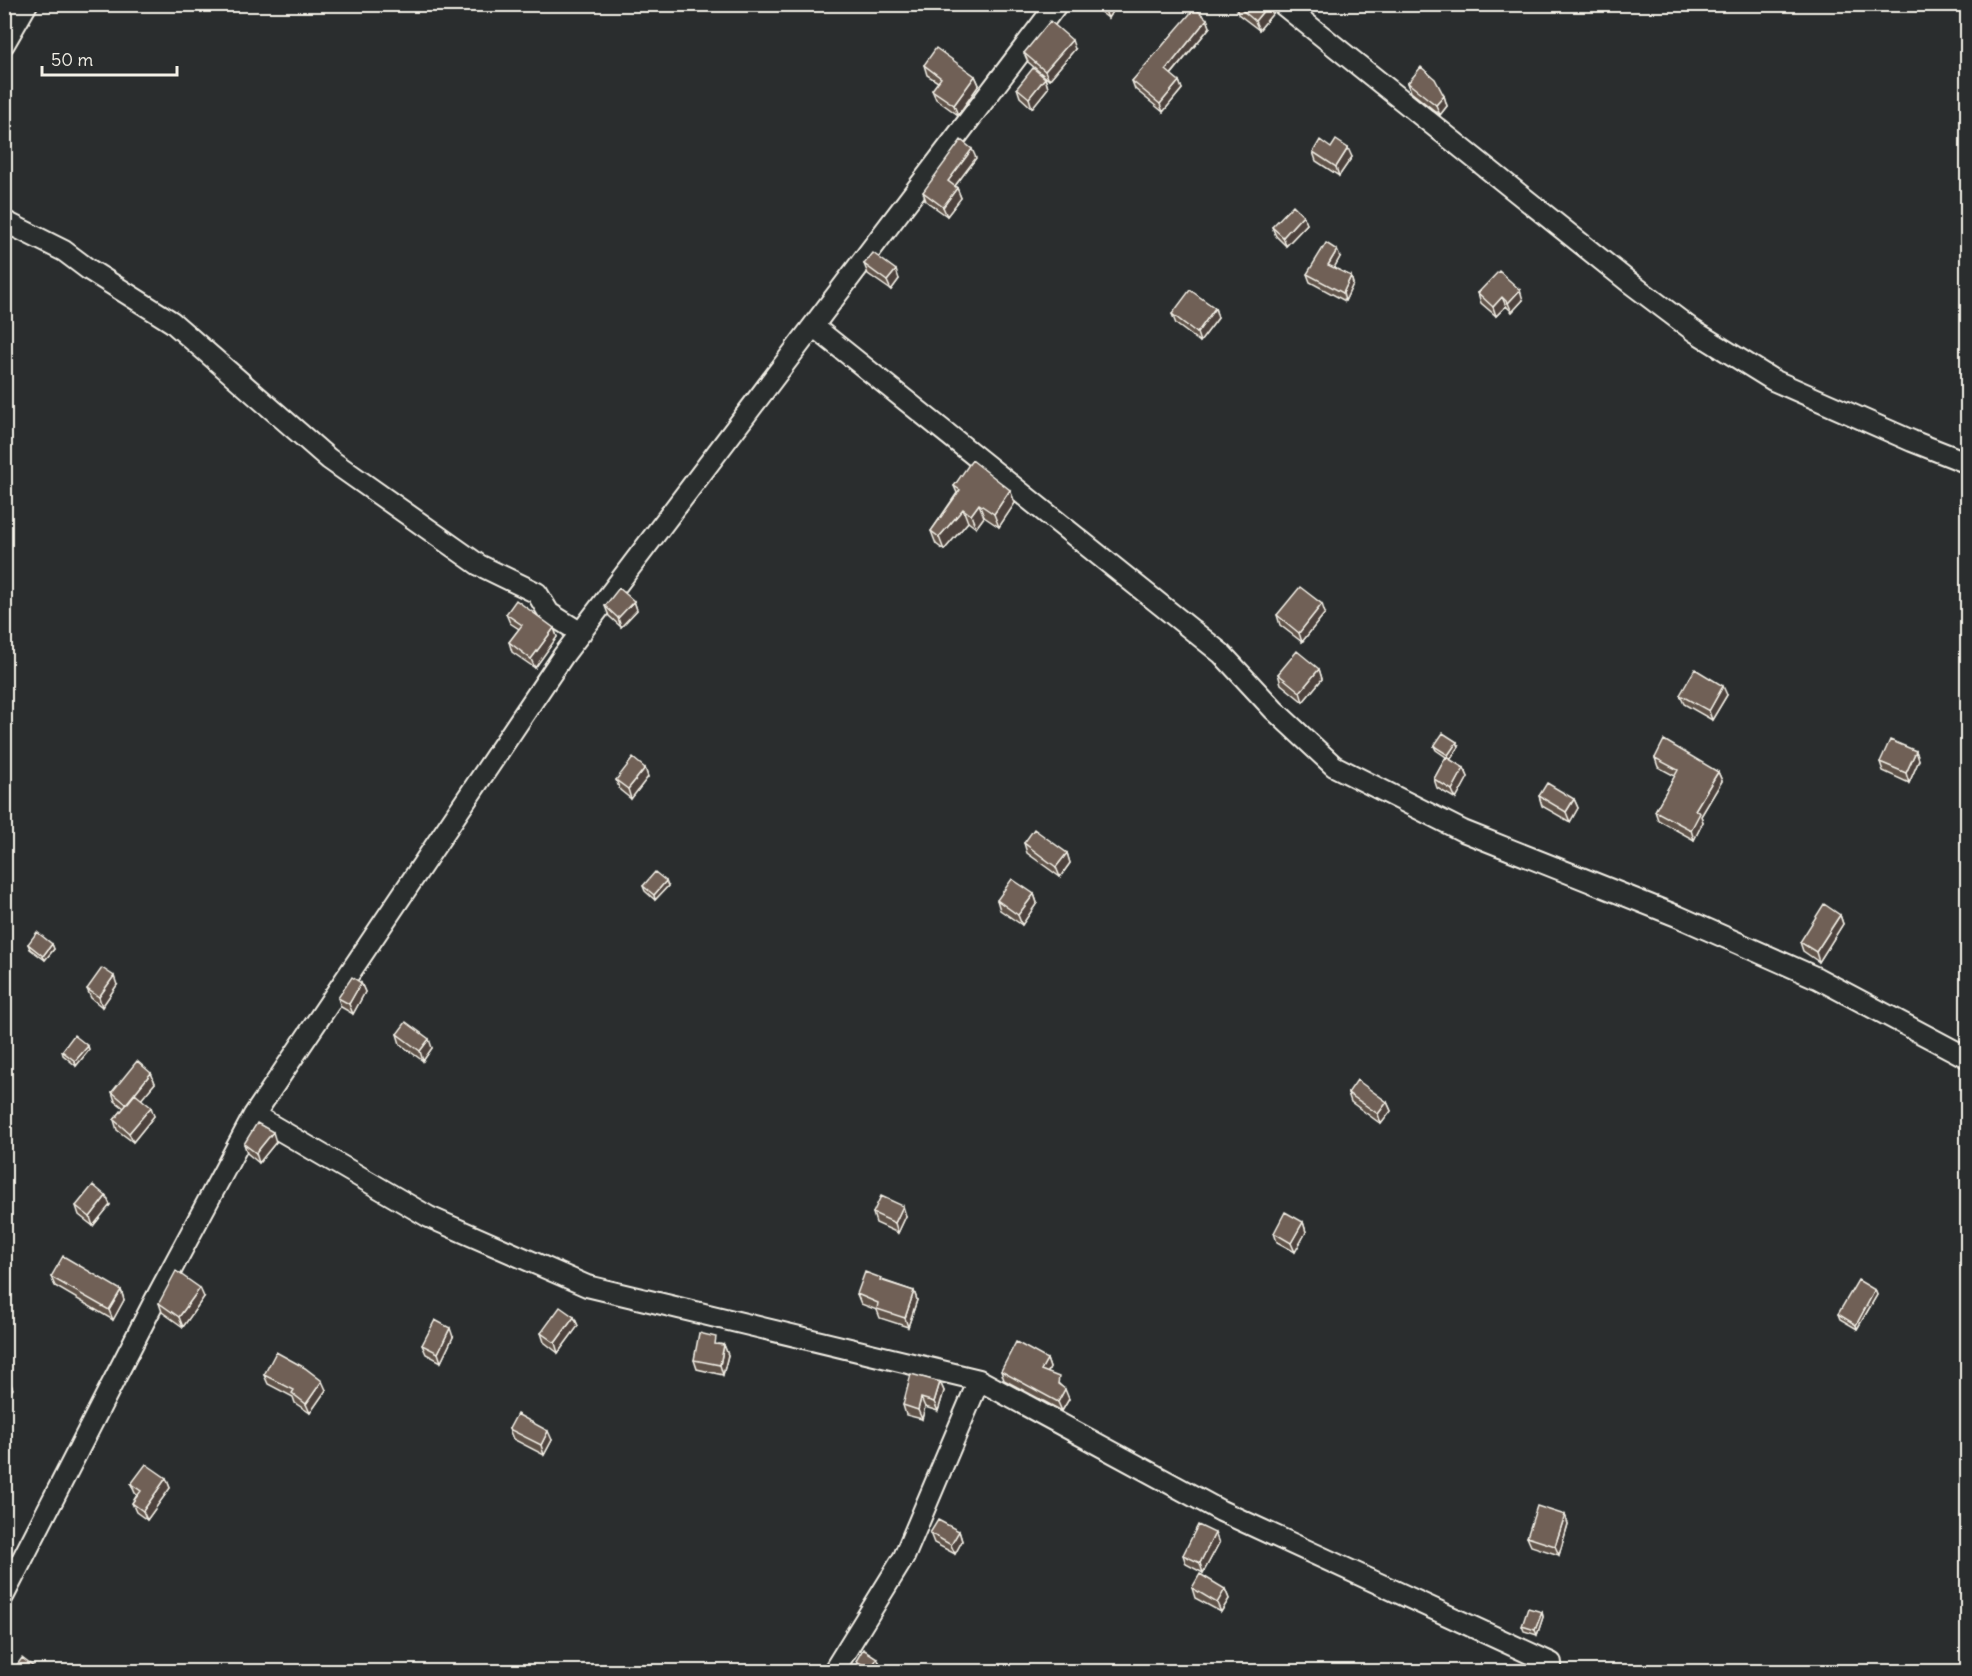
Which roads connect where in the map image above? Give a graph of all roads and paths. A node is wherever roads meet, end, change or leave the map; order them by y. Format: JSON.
{"nodes":[{"id":1,"x":27,"y":4,"type":"edge"},
{"id":2,"x":1057,"y":4,"type":"edge"},
{"id":3,"x":1282,"y":4,"type":"edge"},
{"id":4,"x":4,"y":44,"type":"edge"},
{"id":5,"x":4,"y":221,"type":"edge"},
{"id":6,"x":813,"y":326,"type":"junction"},
{"id":7,"x":1968,"y":463,"type":"edge"},
{"id":8,"x":581,"y":633,"type":"junction"},
{"id":9,"x":1968,"y":1058,"type":"edge"},
{"id":10,"x":254,"y":1115,"type":"junction"},
{"id":11,"x":979,"y":1380,"type":"junction"},
{"id":12,"x":4,"y":1595,"type":"edge"},
{"id":13,"x":833,"y":1671,"type":"edge"},
{"id":14,"x":1551,"y":1671,"type":"edge"}],
"edges":[{"from":1,"to":4,"type":"street"},
{"from":2,"to":6,"type":"street"},
{"from":3,"to":7,"type":"street"},
{"from":5,"to":8,"type":"street"},
{"from":6,"to":8,"type":"street"},
{"from":6,"to":9,"type":"street"},
{"from":8,"to":10,"type":"street"},
{"from":10,"to":11,"type":"street"},
{"from":10,"to":12,"type":"street"},
{"from":11,"to":13,"type":"street"},
{"from":11,"to":14,"type":"street"}]}
